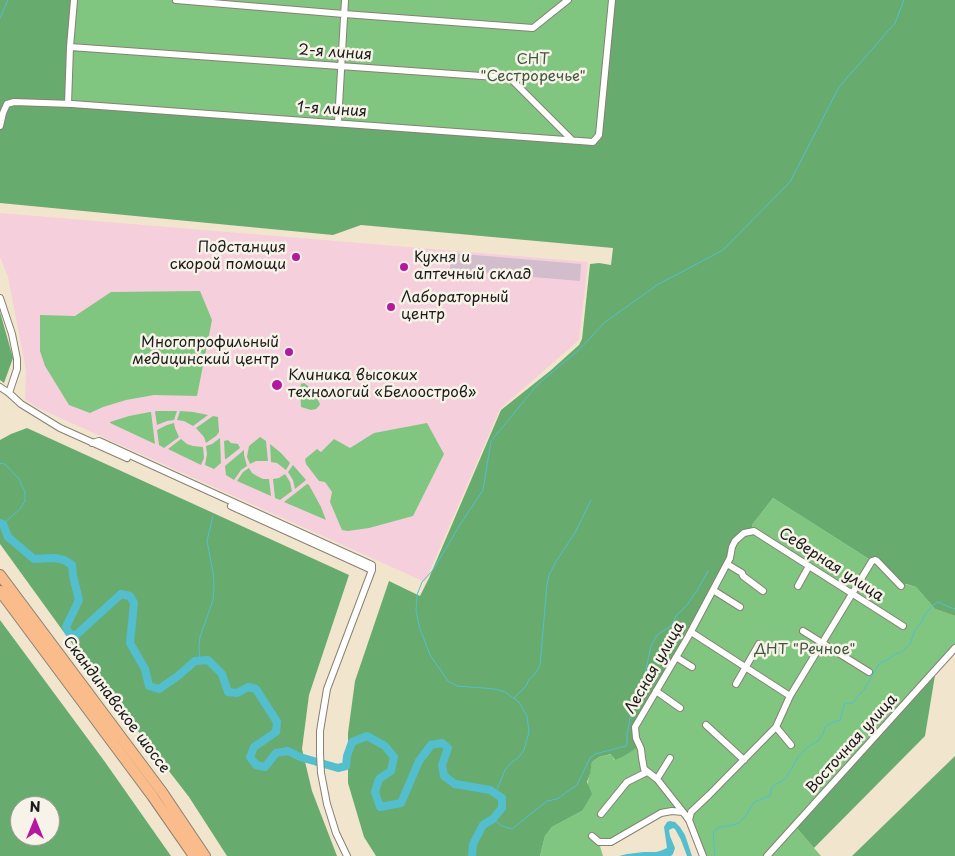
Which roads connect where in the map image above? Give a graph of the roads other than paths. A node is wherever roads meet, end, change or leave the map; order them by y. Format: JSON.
{"nodes":[{"id":1,"x":74,"y":0,"type":"edge"},
{"id":2,"x":176,"y":0,"type":"edge"},
{"id":3,"x":345,"y":0,"type":"edge"},
{"id":4,"x":568,"y":0,"type":"edge"},
{"id":5,"x":612,"y":0,"type":"edge"},
{"id":6,"x":344,"y":14,"type":"junction"},
{"id":7,"x":70,"y":47,"type":"junction"},
{"id":8,"x":341,"y":66,"type":"junction"},
{"id":9,"x":68,"y":104,"type":"junction"},
{"id":10,"x":338,"y":123,"type":"junction"},
{"id":11,"x":0,"y":126,"type":"edge"},
{"id":12,"x":572,"y":140,"type":"junction"},
{"id":13,"x":0,"y":298,"type":"edge"},
{"id":14,"x":0,"y":387,"type":"edge"},
{"id":15,"x":9,"y":393,"type":"junction"},
{"id":16,"x":744,"y":533,"type":"joint"},
{"id":17,"x":727,"y":564,"type":"junction"},
{"id":18,"x":809,"y":566,"type":"junction"},
{"id":19,"x":0,"y":575,"type":"edge"},
{"id":20,"x":798,"y":586,"type":"dead end"},
{"id":21,"x":901,"y":586,"type":"dead end"},
{"id":22,"x":713,"y":590,"type":"junction"},
{"id":23,"x":0,"y":591,"type":"edge"},
{"id":24,"x":763,"y":591,"type":"dead end"},
{"id":25,"x":852,"y":594,"type":"junction"},
{"id":26,"x":740,"y":607,"type":"dead end"},
{"id":27,"x":903,"y":626,"type":"dead end"},
{"id":28,"x":803,"y":631,"type":"dead end"},
{"id":29,"x":691,"y":632,"type":"junction"},
{"id":30,"x":822,"y":643,"type":"junction"},
{"id":31,"x":759,"y":644,"type":"dead end"},
{"id":32,"x":955,"y":648,"type":"edge"},
{"id":33,"x":676,"y":656,"type":"junction"},
{"id":34,"x":692,"y":667,"type":"dead end"},
{"id":35,"x":745,"y":667,"type":"junction"},
{"id":36,"x":869,"y":672,"type":"dead end"},
{"id":37,"x":736,"y":684,"type":"dead end"},
{"id":38,"x":656,"y":691,"type":"junction"},
{"id":39,"x":790,"y":696,"type":"junction"},
{"id":40,"x":680,"y":708,"type":"dead end"},
{"id":41,"x":706,"y":725,"type":"dead end"},
{"id":42,"x":776,"y":728,"type":"junction"},
{"id":43,"x":791,"y":745,"type":"dead end"},
{"id":44,"x":670,"y":758,"type":"dead end"},
{"id":45,"x":744,"y":760,"type":"junction"},
{"id":46,"x":647,"y":772,"type":"junction"},
{"id":47,"x":657,"y":779,"type":"junction"},
{"id":48,"x":683,"y":812,"type":"junction"},
{"id":49,"x":601,"y":814,"type":"dead end"},
{"id":50,"x":689,"y":820,"type":"junction"},
{"id":51,"x":592,"y":836,"type":"dead end"},
{"id":52,"x":194,"y":856,"type":"edge"},
{"id":53,"x":205,"y":856,"type":"edge"},
{"id":54,"x":347,"y":856,"type":"edge"},
{"id":55,"x":703,"y":856,"type":"edge"},
{"id":56,"x":767,"y":856,"type":"edge"}],
"edges":[{"from":1,"to":7,"type":"street"},
{"from":2,"to":6,"type":"street"},
{"from":3,"to":6,"type":"street"},
{"from":4,"to":6,"type":"street"},
{"from":5,"to":12,"type":"street","name":"1-я линия"},
{"from":6,"to":8,"type":"street"},
{"from":7,"to":8,"type":"street","name":"2-я линия"},
{"from":7,"to":9,"type":"street"},
{"from":8,"to":10,"type":"street"},
{"from":8,"to":12,"type":"street","name":"2-я линия"},
{"from":9,"to":10,"type":"street","name":"1-я линия"},
{"from":9,"to":11,"type":"street","name":"1-я линия"},
{"from":10,"to":12,"type":"street","name":"1-я линия"},
{"from":13,"to":15,"type":"street"},
{"from":14,"to":15,"type":"street"},
{"from":15,"to":54,"type":"street"},
{"from":16,"to":17,"type":"street","name":"Лесная улица"},
{"from":16,"to":18,"type":"street","name":"Северная улица"},
{"from":17,"to":22,"type":"street","name":"Лесная улица"},
{"from":17,"to":24,"type":"street"},
{"from":18,"to":20,"type":"street"},
{"from":18,"to":25,"type":"street","name":"Северная улица"},
{"from":19,"to":53,"type":"highway","name":"Скандинавское шоссе"},
{"from":21,"to":25,"type":"street"},
{"from":22,"to":26,"type":"street"},
{"from":22,"to":29,"type":"street","name":"Лесная улица"},
{"from":23,"to":52,"type":"highway","name":"Скандинавское шоссе"},
{"from":25,"to":27,"type":"street","name":"Северная улица"},
{"from":25,"to":30,"type":"street"},
{"from":28,"to":30,"type":"street"},
{"from":29,"to":33,"type":"street","name":"Лесная улица"},
{"from":29,"to":35,"type":"street"},
{"from":30,"to":36,"type":"street"},
{"from":30,"to":39,"type":"street"},
{"from":31,"to":35,"type":"street"},
{"from":32,"to":56,"type":"street","name":"Восточная улица"},
{"from":33,"to":34,"type":"street"},
{"from":33,"to":38,"type":"street","name":"Лесная улица"},
{"from":35,"to":37,"type":"street"},
{"from":35,"to":39,"type":"street"},
{"from":38,"to":40,"type":"street"},
{"from":38,"to":46,"type":"street","name":"Лесная улица"},
{"from":39,"to":42,"type":"street"},
{"from":41,"to":45,"type":"street"},
{"from":42,"to":43,"type":"street"},
{"from":42,"to":45,"type":"street"},
{"from":44,"to":47,"type":"street"},
{"from":45,"to":50,"type":"street"},
{"from":46,"to":47,"type":"street"},
{"from":46,"to":49,"type":"street"},
{"from":47,"to":48,"type":"street"},
{"from":48,"to":50,"type":"street"},
{"from":48,"to":51,"type":"street"},
{"from":50,"to":55,"type":"street"}]}
